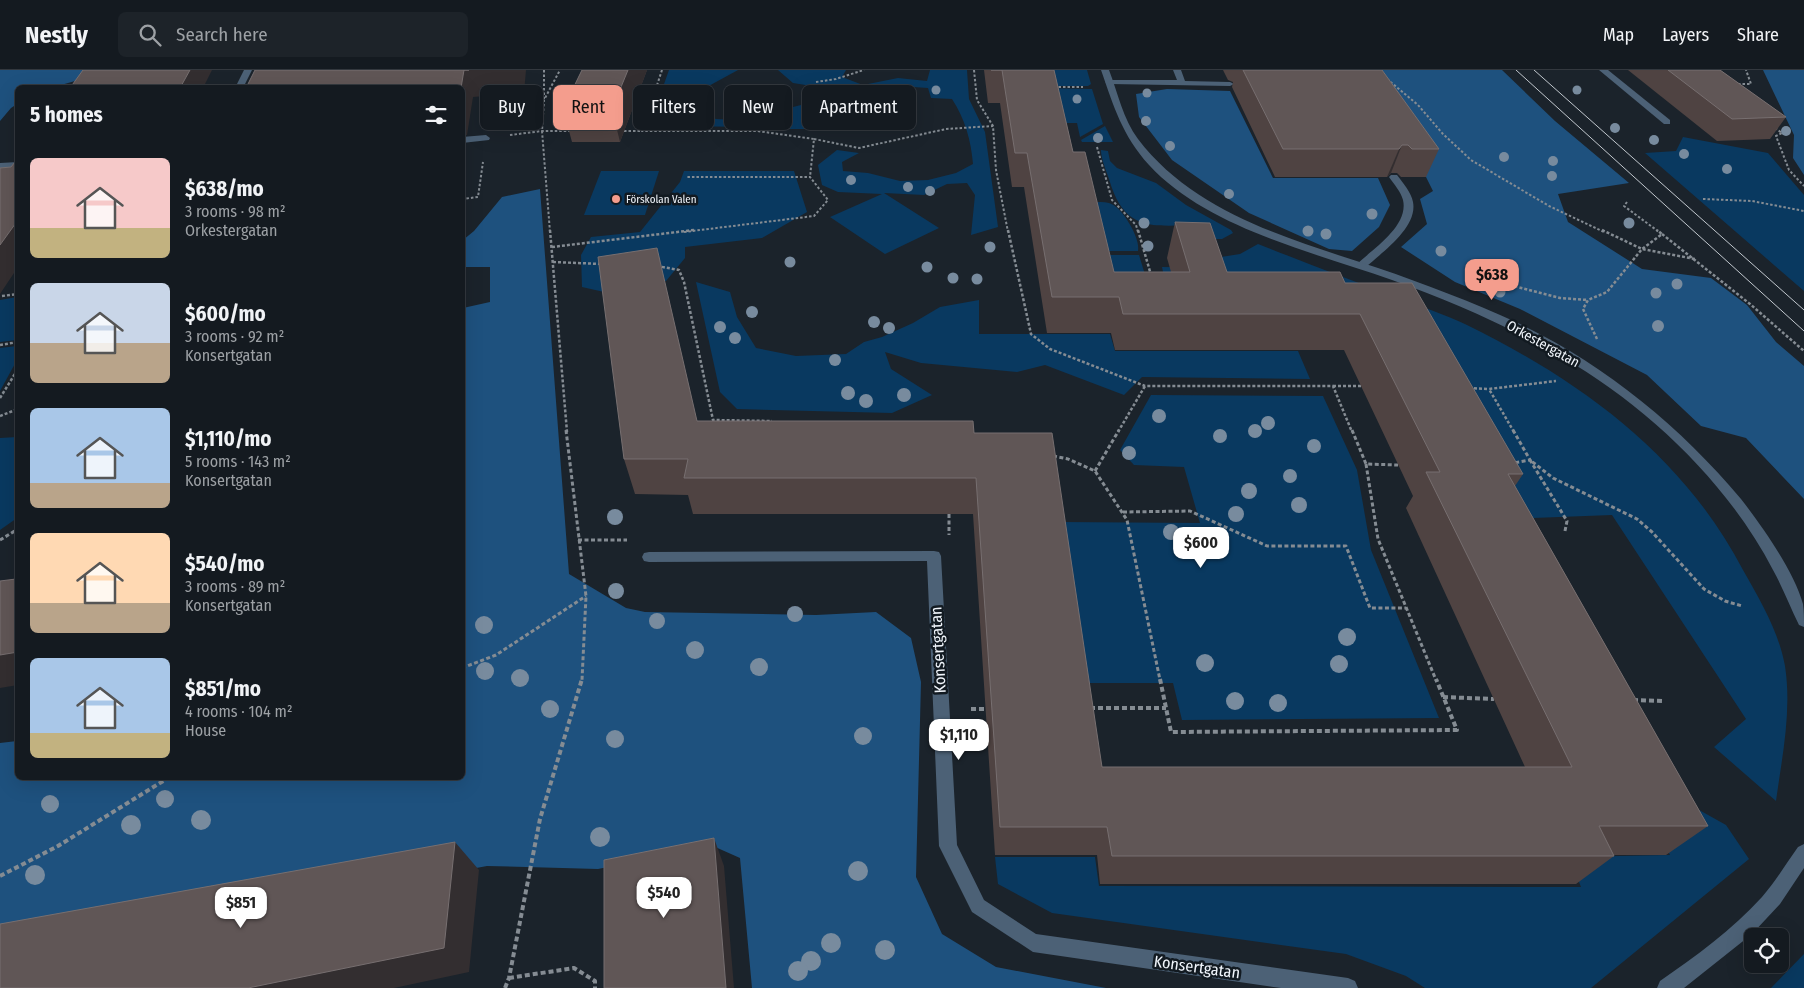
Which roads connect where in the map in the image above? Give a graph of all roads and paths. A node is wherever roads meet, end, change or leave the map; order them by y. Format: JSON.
{"nodes":[{"id":1,"x":248,"y":70,"type":"edge"},
{"id":2,"x":544,"y":70,"type":"edge"},
{"id":3,"x":560,"y":70,"type":"edge"},
{"id":4,"x":662,"y":70,"type":"edge"},
{"id":5,"x":864,"y":70,"type":"edge"},
{"id":6,"x":974,"y":70,"type":"edge"},
{"id":7,"x":1105,"y":70,"type":"edge"},
{"id":8,"x":1177,"y":70,"type":"edge"},
{"id":9,"x":1603,"y":70,"type":"edge"},
{"id":10,"x":1746,"y":70,"type":"edge"},
{"id":11,"x":1385,"y":78,"type":"edge"},
{"id":12,"x":816,"y":82,"type":"dead end"},
{"id":13,"x":1182,"y":83,"type":"junction"},
{"id":14,"x":1110,"y":84,"type":"junction"},
{"id":15,"x":1230,"y":84,"type":"dead end"},
{"id":16,"x":1737,"y":84,"type":"edge"},
{"id":17,"x":240,"y":85,"type":"edge"},
{"id":18,"x":657,"y":85,"type":"edge"},
{"id":19,"x":1048,"y":87,"type":"edge"},
{"id":20,"x":544,"y":100,"type":"junction"},
{"id":21,"x":1667,"y":122,"type":"dead end"},
{"id":22,"x":993,"y":126,"type":"junction"},
{"id":23,"x":1774,"y":127,"type":"edge"},
{"id":24,"x":624,"y":130,"type":"dead end"},
{"id":25,"x":633,"y":130,"type":"edge"},
{"id":26,"x":642,"y":130,"type":"edge"},
{"id":27,"x":542,"y":131,"type":"junction"},
{"id":28,"x":577,"y":131,"type":"edge"},
{"id":29,"x":486,"y":138,"type":"dead end"},
{"id":30,"x":814,"y":139,"type":"junction"},
{"id":31,"x":465,"y":140,"type":"edge"},
{"id":32,"x":1097,"y":147,"type":"dead end"},
{"id":33,"x":15,"y":165,"type":"edge"},
{"id":34,"x":0,"y":166,"type":"edge"},
{"id":35,"x":1394,"y":176,"type":"edge"},
{"id":36,"x":687,"y":177,"type":"dead end"},
{"id":37,"x":810,"y":177,"type":"junction"},
{"id":38,"x":1804,"y":186,"type":"edge"},
{"id":39,"x":1703,"y":199,"type":"dead end"},
{"id":40,"x":1627,"y":202,"type":"dead end"},
{"id":41,"x":1804,"y":211,"type":"edge"},
{"id":42,"x":1662,"y":234,"type":"junction"},
{"id":43,"x":552,"y":248,"type":"junction"},
{"id":44,"x":1642,"y":249,"type":"junction"},
{"id":45,"x":1695,"y":259,"type":"junction"},
{"id":46,"x":553,"y":262,"type":"junction"},
{"id":47,"x":608,"y":264,"type":"edge"},
{"id":48,"x":653,"y":265,"type":"edge"},
{"id":49,"x":1361,"y":266,"type":"junction"},
{"id":50,"x":1154,"y":281,"type":"edge"},
{"id":51,"x":15,"y":294,"type":"edge"},
{"id":52,"x":2,"y":296,"type":"dead end"},
{"id":53,"x":1583,"y":309,"type":"dead end"},
{"id":54,"x":15,"y":342,"type":"edge"},
{"id":55,"x":0,"y":344,"type":"edge"},
{"id":56,"x":1804,"y":352,"type":"edge"},
{"id":57,"x":15,"y":374,"type":"edge"},
{"id":58,"x":1598,"y":376,"type":"junction"},
{"id":59,"x":1145,"y":386,"type":"junction"},
{"id":60,"x":1333,"y":386,"type":"junction"},
{"id":61,"x":1361,"y":386,"type":"dead end"},
{"id":62,"x":1460,"y":387,"type":"edge"},
{"id":63,"x":1489,"y":389,"type":"junction"},
{"id":64,"x":0,"y":398,"type":"edge"},
{"id":65,"x":15,"y":410,"type":"edge"},
{"id":66,"x":0,"y":416,"type":"edge"},
{"id":67,"x":773,"y":421,"type":"edge"},
{"id":68,"x":1050,"y":455,"type":"edge"},
{"id":69,"x":1530,"y":460,"type":"junction"},
{"id":70,"x":1510,"y":463,"type":"edge"},
{"id":71,"x":1366,"y":464,"type":"junction"},
{"id":72,"x":1398,"y":465,"type":"dead end"},
{"id":73,"x":1095,"y":471,"type":"junction"},
{"id":74,"x":1122,"y":512,"type":"junction"},
{"id":75,"x":950,"y":514,"type":"edge"},
{"id":76,"x":950,"y":519,"type":"edge"},
{"id":77,"x":15,"y":530,"type":"edge"},
{"id":78,"x":1565,"y":531,"type":"dead end"},
{"id":79,"x":0,"y":540,"type":"edge"},
{"id":80,"x":578,"y":540,"type":"junction"},
{"id":81,"x":649,"y":557,"type":"joint"},
{"id":82,"x":586,"y":596,"type":"junction"},
{"id":83,"x":1742,"y":606,"type":"dead end"},
{"id":84,"x":1406,"y":608,"type":"junction"},
{"id":85,"x":1804,"y":621,"type":"edge"},
{"id":86,"x":465,"y":667,"type":"edge"},
{"id":87,"x":1443,"y":697,"type":"junction"},
{"id":88,"x":1494,"y":699,"type":"dead end"},
{"id":89,"x":1626,"y":700,"type":"edge"},
{"id":90,"x":1664,"y":701,"type":"dead end"},
{"id":91,"x":1085,"y":708,"type":"edge"},
{"id":92,"x":1166,"y":708,"type":"junction"},
{"id":93,"x":975,"y":709,"type":"dead end"},
{"id":94,"x":986,"y":709,"type":"dead end"},
{"id":95,"x":165,"y":780,"type":"edge"},
{"id":96,"x":1804,"y":853,"type":"edge"},
{"id":97,"x":0,"y":876,"type":"edge"},
{"id":98,"x":509,"y":978,"type":"junction"},
{"id":99,"x":505,"y":988,"type":"edge"},
{"id":100,"x":595,"y":988,"type":"edge"},
{"id":101,"x":1348,"y":988,"type":"edge"},
{"id":102,"x":1667,"y":988,"type":"edge"}],
"edges":[{"from":1,"to":17,"type":"street"},
{"from":2,"to":20,"type":"path"},
{"from":3,"to":20,"type":"path"},
{"from":4,"to":18,"type":"path"},
{"from":5,"to":12,"type":"path"},
{"from":6,"to":22,"type":"path"},
{"from":7,"to":14,"type":"street","name":"Orkestergatan"},
{"from":8,"to":13,"type":"street"},
{"from":9,"to":21,"type":"street"},
{"from":10,"to":16,"type":"path"},
{"from":11,"to":44,"type":"path"},
{"from":13,"to":14,"type":"street"},
{"from":13,"to":15,"type":"street"},
{"from":14,"to":19,"type":"path"},
{"from":14,"to":49,"type":"street","name":"Orkestergatan"},
{"from":20,"to":27,"type":"path"},
{"from":22,"to":30,"type":"path"},
{"from":22,"to":59,"type":"path"},
{"from":23,"to":38,"type":"path"},
{"from":24,"to":25,"type":"path"},
{"from":26,"to":30,"type":"path"},
{"from":27,"to":28,"type":"path"},
{"from":27,"to":43,"type":"path"},
{"from":29,"to":31,"type":"street"},
{"from":30,"to":37,"type":"path"},
{"from":32,"to":50,"type":"path"},
{"from":33,"to":34,"type":"street"},
{"from":35,"to":49,"type":"lane"},
{"from":36,"to":37,"type":"path"},
{"from":37,"to":43,"type":"path"},
{"from":39,"to":41,"type":"path"},
{"from":40,"to":42,"type":"path"},
{"from":42,"to":44,"type":"path"},
{"from":42,"to":45,"type":"path"},
{"from":43,"to":46,"type":"path"},
{"from":44,"to":45,"type":"path"},
{"from":44,"to":53,"type":"path"},
{"from":45,"to":56,"type":"path"},
{"from":46,"to":47,"type":"path"},
{"from":46,"to":80,"type":"path"},
{"from":48,"to":67,"type":"path"},
{"from":49,"to":58,"type":"street","name":"Orkestergatan"},
{"from":51,"to":52,"type":"path"},
{"from":54,"to":55,"type":"path"},
{"from":57,"to":64,"type":"path"},
{"from":58,"to":63,"type":"path"},
{"from":58,"to":85,"type":"street","name":"Orkestergatan"},
{"from":59,"to":60,"type":"path"},
{"from":59,"to":73,"type":"path"},
{"from":60,"to":61,"type":"path"},
{"from":60,"to":71,"type":"path"},
{"from":62,"to":63,"type":"path"},
{"from":63,"to":69,"type":"path"},
{"from":65,"to":66,"type":"path"},
{"from":68,"to":73,"type":"path"},
{"from":69,"to":70,"type":"path"},
{"from":69,"to":78,"type":"path"},
{"from":69,"to":83,"type":"path"},
{"from":71,"to":72,"type":"path"},
{"from":71,"to":84,"type":"path"},
{"from":73,"to":74,"type":"path"},
{"from":74,"to":84,"type":"path"},
{"from":74,"to":92,"type":"path"},
{"from":75,"to":76,"type":"path"},
{"from":77,"to":79,"type":"path"},
{"from":80,"to":81,"type":"path"},
{"from":80,"to":82,"type":"path"},
{"from":81,"to":101,"type":"street","name":"Konsertgatan"},
{"from":82,"to":86,"type":"path"},
{"from":82,"to":98,"type":"path"},
{"from":84,"to":87,"type":"path"},
{"from":87,"to":88,"type":"path"},
{"from":87,"to":92,"type":"path"},
{"from":89,"to":90,"type":"path"},
{"from":91,"to":92,"type":"path"},
{"from":93,"to":94,"type":"path"},
{"from":95,"to":97,"type":"path"},
{"from":96,"to":102,"type":"street"},
{"from":98,"to":99,"type":"path"},
{"from":98,"to":100,"type":"path"}]}
